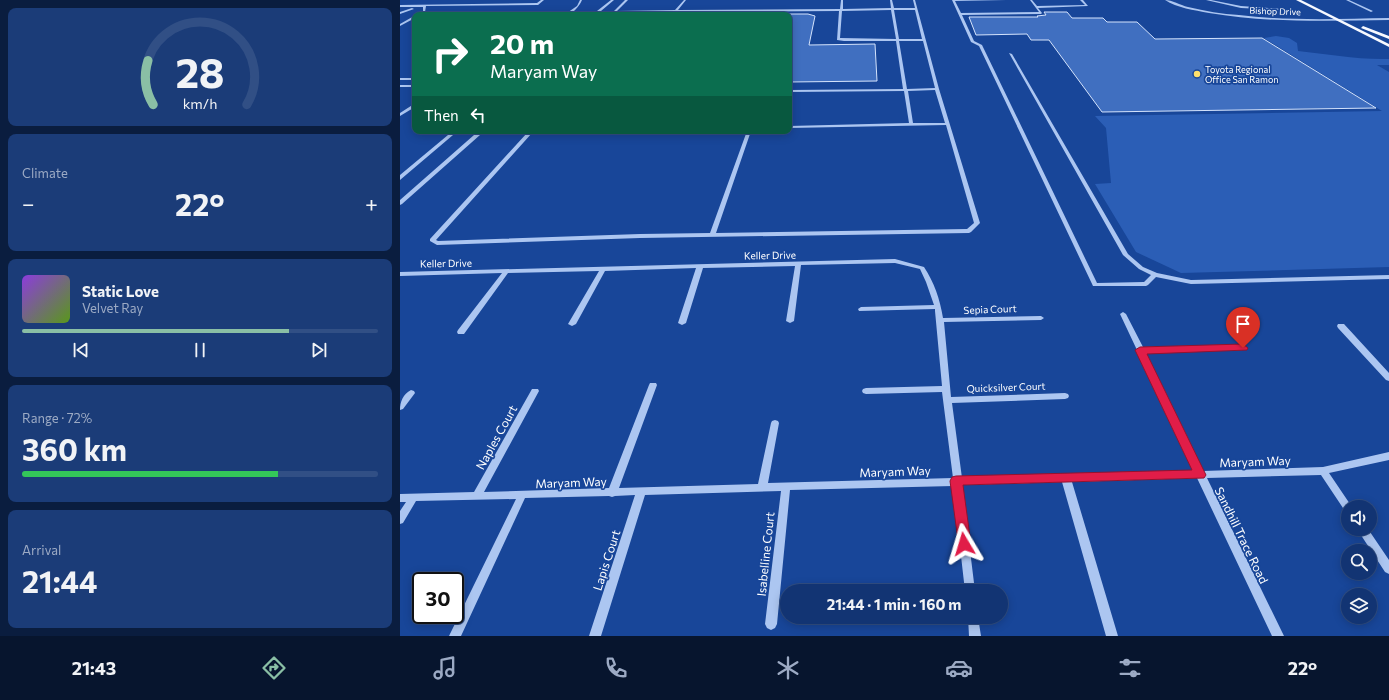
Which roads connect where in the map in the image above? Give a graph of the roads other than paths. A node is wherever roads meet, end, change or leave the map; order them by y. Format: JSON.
{"nodes":[{"id":1,"x":437,"y":0,"type":"edge"},
{"id":2,"x":543,"y":0,"type":"edge"},
{"id":3,"x":581,"y":0,"type":"edge"},
{"id":4,"x":613,"y":0,"type":"edge"},
{"id":5,"x":628,"y":0,"type":"edge"},
{"id":6,"x":686,"y":0,"type":"edge"},
{"id":7,"x":842,"y":0,"type":"edge"},
{"id":8,"x":891,"y":0,"type":"edge"},
{"id":9,"x":914,"y":0,"type":"edge"},
{"id":10,"x":954,"y":0,"type":"edge"},
{"id":11,"x":1005,"y":0,"type":"edge"},
{"id":12,"x":1031,"y":0,"type":"edge"},
{"id":13,"x":1081,"y":0,"type":"edge"},
{"id":14,"x":1166,"y":0,"type":"edge"},
{"id":15,"x":1207,"y":0,"type":"edge"},
{"id":16,"x":1298,"y":0,"type":"edge"},
{"id":17,"x":1347,"y":0,"type":"edge"},
{"id":18,"x":400,"y":6,"type":"edge"},
{"id":19,"x":425,"y":6,"type":"junction"},
{"id":20,"x":1036,"y":6,"type":"junction"},
{"id":21,"x":916,"y":9,"type":"junction"},
{"id":22,"x":841,"y":10,"type":"junction"},
{"id":23,"x":892,"y":10,"type":"junction"},
{"id":24,"x":1282,"y":10,"type":"dead end"},
{"id":25,"x":1372,"y":11,"type":"dead end"},
{"id":26,"x":424,"y":12,"type":"edge"},
{"id":27,"x":570,"y":12,"type":"edge"},
{"id":28,"x":598,"y":12,"type":"joint"},
{"id":29,"x":614,"y":12,"type":"junction"},
{"id":30,"x":647,"y":12,"type":"joint"},
{"id":31,"x":676,"y":12,"type":"junction"},
{"id":32,"x":400,"y":13,"type":"edge"},
{"id":33,"x":960,"y":14,"type":"junction"},
{"id":34,"x":400,"y":17,"type":"edge"},
{"id":35,"x":412,"y":17,"type":"edge"},
{"id":36,"x":412,"y":19,"type":"edge"},
{"id":37,"x":1338,"y":19,"type":"junction"},
{"id":38,"x":1389,"y":19,"type":"edge"},
{"id":39,"x":400,"y":25,"type":"edge"},
{"id":40,"x":1389,"y":38,"type":"edge"},
{"id":41,"x":897,"y":40,"type":"junction"},
{"id":42,"x":925,"y":40,"type":"junction"},
{"id":43,"x":1389,"y":46,"type":"edge"},
{"id":44,"x":1010,"y":54,"type":"dead end"},
{"id":45,"x":400,"y":79,"type":"edge"},
{"id":46,"x":412,"y":79,"type":"edge"},
{"id":47,"x":400,"y":86,"type":"edge"},
{"id":48,"x":412,"y":86,"type":"edge"},
{"id":49,"x":937,"y":89,"type":"junction"},
{"id":50,"x":905,"y":90,"type":"junction"},
{"id":51,"x":792,"y":91,"type":"edge"},
{"id":52,"x":412,"y":107,"type":"edge"},
{"id":53,"x":400,"y":115,"type":"edge"},
{"id":54,"x":911,"y":124,"type":"junction"},
{"id":55,"x":948,"y":124,"type":"junction"},
{"id":56,"x":792,"y":127,"type":"edge"},
{"id":57,"x":452,"y":134,"type":"edge"},
{"id":58,"x":477,"y":134,"type":"edge"},
{"id":59,"x":529,"y":134,"type":"edge"},
{"id":60,"x":748,"y":134,"type":"edge"},
{"id":61,"x":400,"y":178,"type":"edge"},
{"id":62,"x":400,"y":203,"type":"edge"},
{"id":63,"x":712,"y":235,"type":"junction"},
{"id":64,"x":798,"y":264,"type":"junction"},
{"id":65,"x":700,"y":266,"type":"junction"},
{"id":66,"x":602,"y":269,"type":"junction"},
{"id":67,"x":506,"y":272,"type":"junction"},
{"id":68,"x":1155,"y":275,"type":"junction"},
{"id":69,"x":402,"y":276,"type":"edge"},
{"id":70,"x":1389,"y":277,"type":"edge"},
{"id":71,"x":937,"y":307,"type":"junction"},
{"id":72,"x":860,"y":309,"type":"dead end"},
{"id":73,"x":1123,"y":314,"type":"dead end"},
{"id":74,"x":1041,"y":318,"type":"dead end"},
{"id":75,"x":940,"y":320,"type":"junction"},
{"id":76,"x":790,"y":321,"type":"dead end"},
{"id":77,"x":682,"y":323,"type":"dead end"},
{"id":78,"x":572,"y":324,"type":"dead end"},
{"id":79,"x":1341,"y":326,"type":"dead end"},
{"id":80,"x":461,"y":332,"type":"dead end"},
{"id":81,"x":1243,"y":348,"type":"dead end"},
{"id":82,"x":1140,"y":350,"type":"junction"},
{"id":83,"x":1389,"y":378,"type":"edge"},
{"id":84,"x":653,"y":385,"type":"dead end"},
{"id":85,"x":946,"y":388,"type":"junction"},
{"id":86,"x":535,"y":391,"type":"dead end"},
{"id":87,"x":866,"y":391,"type":"dead end"},
{"id":88,"x":411,"y":393,"type":"dead end"},
{"id":89,"x":1065,"y":396,"type":"dead end"},
{"id":90,"x":948,"y":400,"type":"junction"},
{"id":91,"x":400,"y":407,"type":"edge"},
{"id":92,"x":775,"y":422,"type":"dead end"},
{"id":93,"x":1389,"y":456,"type":"edge"},
{"id":94,"x":1323,"y":471,"type":"junction"},
{"id":95,"x":1200,"y":475,"type":"junction"},
{"id":96,"x":1066,"y":479,"type":"junction"},
{"id":97,"x":956,"y":481,"type":"junction"},
{"id":98,"x":786,"y":487,"type":"junction"},
{"id":99,"x":762,"y":488,"type":"junction"},
{"id":100,"x":641,"y":492,"type":"junction"},
{"id":101,"x":612,"y":493,"type":"junction"},
{"id":102,"x":477,"y":495,"type":"junction"},
{"id":103,"x":522,"y":496,"type":"junction"},
{"id":104,"x":414,"y":497,"type":"junction"},
{"id":105,"x":400,"y":498,"type":"edge"},
{"id":106,"x":1343,"y":500,"type":"edge"},
{"id":107,"x":400,"y":520,"type":"edge"},
{"id":108,"x":1367,"y":536,"type":"edge"},
{"id":109,"x":1389,"y":570,"type":"edge"},
{"id":110,"x":969,"y":584,"type":"edge"},
{"id":111,"x":770,"y":624,"type":"dead end"},
{"id":112,"x":974,"y":624,"type":"edge"},
{"id":113,"x":455,"y":636,"type":"edge"},
{"id":114,"x":595,"y":636,"type":"edge"},
{"id":115,"x":975,"y":636,"type":"edge"},
{"id":116,"x":1112,"y":636,"type":"edge"},
{"id":117,"x":1278,"y":636,"type":"edge"}],
"edges":[{"from":1,"to":19,"type":"street"},
{"from":2,"to":19,"type":"street"},
{"from":3,"to":27,"type":"street"},
{"from":4,"to":28,"type":"street"},
{"from":5,"to":29,"type":"street"},
{"from":6,"to":31,"type":"street"},
{"from":7,"to":22,"type":"street"},
{"from":8,"to":23,"type":"street"},
{"from":9,"to":21,"type":"street"},
{"from":10,"to":11,"type":"street"},
{"from":10,"to":33,"type":"street"},
{"from":12,"to":20,"type":"street"},
{"from":13,"to":20,"type":"street"},
{"from":14,"to":37,"type":"street","name":"Bishop Drive"},
{"from":15,"to":24,"type":"street"},
{"from":16,"to":37,"type":"main road"},
{"from":17,"to":25,"type":"street"},
{"from":18,"to":19,"type":"street"},
{"from":19,"to":26,"type":"street"},
{"from":19,"to":32,"type":"street"},
{"from":20,"to":33,"type":"street"},
{"from":21,"to":23,"type":"street"},
{"from":21,"to":42,"type":"street"},
{"from":22,"to":23,"type":"street"},
{"from":22,"to":31,"type":"street"},
{"from":22,"to":41,"type":"street"},
{"from":23,"to":41,"type":"street"},
{"from":28,"to":29,"type":"street"},
{"from":29,"to":30,"type":"street"},
{"from":30,"to":31,"type":"street"},
{"from":33,"to":68,"type":"street"},
{"from":34,"to":35,"type":"street"},
{"from":36,"to":39,"type":"street"},
{"from":37,"to":38,"type":"street","name":"Bishop Drive"},
{"from":37,"to":40,"type":"main road"},
{"from":37,"to":43,"type":"main road"},
{"from":41,"to":42,"type":"street"},
{"from":41,"to":50,"type":"street"},
{"from":42,"to":49,"type":"street"},
{"from":44,"to":68,"type":"street"},
{"from":45,"to":46,"type":"street"},
{"from":47,"to":48,"type":"street"},
{"from":49,"to":50,"type":"street"},
{"from":49,"to":55,"type":"street"},
{"from":50,"to":51,"type":"street"},
{"from":50,"to":54,"type":"street"},
{"from":52,"to":53,"type":"street"},
{"from":54,"to":55,"type":"street"},
{"from":54,"to":56,"type":"street"},
{"from":55,"to":63,"type":"street"},
{"from":57,"to":61,"type":"street"},
{"from":58,"to":62,"type":"street"},
{"from":59,"to":63,"type":"street"},
{"from":60,"to":63,"type":"street"},
{"from":64,"to":65,"type":"street","name":"Keller Drive"},
{"from":64,"to":71,"type":"street","name":"Keller Drive"},
{"from":64,"to":76,"type":"street"},
{"from":65,"to":66,"type":"street","name":"Keller Drive"},
{"from":65,"to":77,"type":"street"},
{"from":66,"to":67,"type":"street","name":"Keller Drive"},
{"from":66,"to":78,"type":"street"},
{"from":67,"to":69,"type":"street","name":"Keller Drive"},
{"from":67,"to":80,"type":"street"},
{"from":68,"to":70,"type":"street"},
{"from":71,"to":72,"type":"street"},
{"from":71,"to":75,"type":"street","name":"Keller Drive"},
{"from":73,"to":82,"type":"street","name":"Sandhill Trace Road"},
{"from":74,"to":75,"type":"street","name":"Sepia Court"},
{"from":75,"to":85,"type":"street","name":"Keller Drive"},
{"from":79,"to":83,"type":"street"},
{"from":81,"to":82,"type":"street"},
{"from":82,"to":95,"type":"street","name":"Sandhill Trace Road"},
{"from":84,"to":101,"type":"street"},
{"from":85,"to":87,"type":"street"},
{"from":85,"to":90,"type":"street","name":"Keller Drive"},
{"from":86,"to":102,"type":"street","name":"Naples Court"},
{"from":88,"to":91,"type":"street"},
{"from":89,"to":90,"type":"street","name":"Quicksilver Court"},
{"from":90,"to":97,"type":"street","name":"Keller Drive"},
{"from":92,"to":99,"type":"street"},
{"from":93,"to":94,"type":"street","name":"Maryam Way"},
{"from":94,"to":95,"type":"street","name":"Maryam Way"},
{"from":94,"to":106,"type":"street"},
{"from":95,"to":96,"type":"street","name":"Maryam Way"},
{"from":95,"to":117,"type":"street","name":"Sandhill Trace Road"},
{"from":96,"to":97,"type":"street","name":"Maryam Way"},
{"from":96,"to":116,"type":"street"},
{"from":97,"to":98,"type":"street","name":"Maryam Way"},
{"from":97,"to":110,"type":"street","name":"Keller Drive"},
{"from":98,"to":99,"type":"street","name":"Maryam Way"},
{"from":98,"to":111,"type":"street","name":"Isabelline Court"},
{"from":99,"to":100,"type":"street","name":"Maryam Way"},
{"from":100,"to":101,"type":"street","name":"Maryam Way"},
{"from":100,"to":114,"type":"street","name":"Lapis Court"},
{"from":101,"to":103,"type":"street","name":"Maryam Way"},
{"from":102,"to":103,"type":"street","name":"Maryam Way"},
{"from":102,"to":104,"type":"street","name":"Maryam Way"},
{"from":103,"to":113,"type":"street"},
{"from":104,"to":105,"type":"street","name":"Maryam Way"},
{"from":104,"to":107,"type":"street"},
{"from":108,"to":109,"type":"street"},
{"from":112,"to":115,"type":"street"}]}
